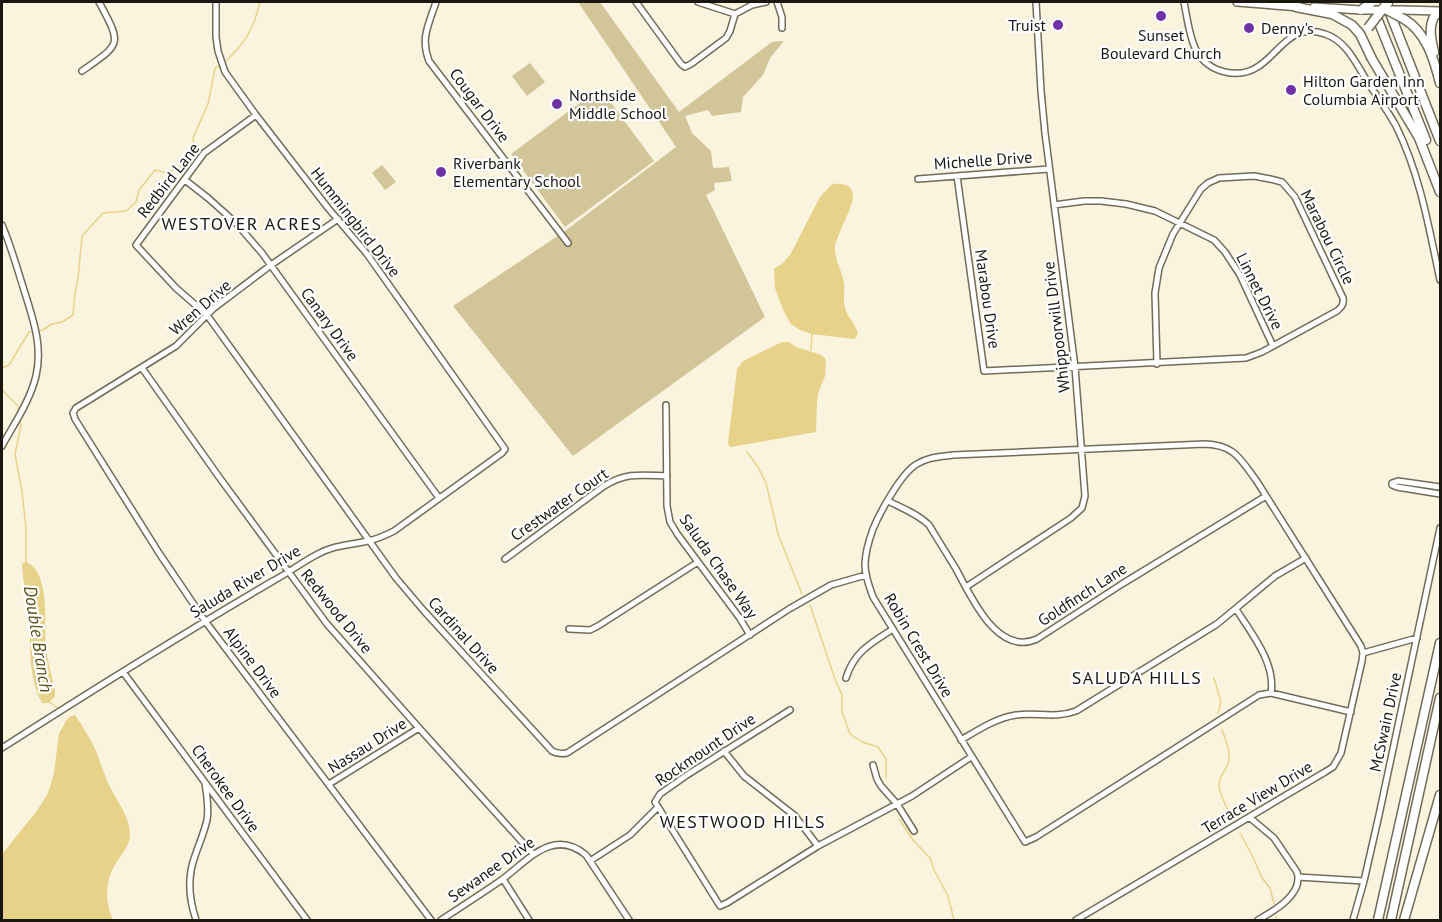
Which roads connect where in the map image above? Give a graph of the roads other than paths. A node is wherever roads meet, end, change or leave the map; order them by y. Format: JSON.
{"nodes":[{"id":1,"x":99,"y":2,"type":"edge"},
{"id":2,"x":216,"y":2,"type":"edge"},
{"id":3,"x":436,"y":2,"type":"edge"},
{"id":4,"x":636,"y":2,"type":"edge"},
{"id":5,"x":698,"y":2,"type":"edge"},
{"id":6,"x":766,"y":2,"type":"edge"},
{"id":7,"x":777,"y":2,"type":"edge"},
{"id":8,"x":1036,"y":2,"type":"edge"},
{"id":9,"x":1184,"y":2,"type":"edge"},
{"id":10,"x":1237,"y":2,"type":"edge"},
{"id":11,"x":1372,"y":2,"type":"edge"},
{"id":12,"x":1386,"y":5,"type":"edge"},
{"id":13,"x":1296,"y":7,"type":"junction"},
{"id":14,"x":1361,"y":9,"type":"junction"},
{"id":15,"x":1440,"y":12,"type":"edge"},
{"id":16,"x":735,"y":14,"type":"junction"},
{"id":17,"x":1403,"y":14,"type":"junction"},
{"id":18,"x":782,"y":28,"type":"dead end"},
{"id":19,"x":1372,"y":59,"type":"junction"},
{"id":20,"x":1435,"y":64,"type":"junction"},
{"id":21,"x":82,"y":71,"type":"dead end"},
{"id":22,"x":1440,"y":83,"type":"edge"},
{"id":23,"x":256,"y":115,"type":"junction"},
{"id":24,"x":1440,"y":141,"type":"edge"},
{"id":25,"x":1050,"y":169,"type":"junction"},
{"id":26,"x":957,"y":176,"type":"junction"},
{"id":27,"x":918,"y":179,"type":"dead end"},
{"id":28,"x":184,"y":180,"type":"junction"},
{"id":29,"x":1440,"y":187,"type":"edge"},
{"id":30,"x":1440,"y":192,"type":"edge"},
{"id":31,"x":1054,"y":205,"type":"junction"},
{"id":32,"x":338,"y":219,"type":"junction"},
{"id":33,"x":1180,"y":222,"type":"junction"},
{"id":34,"x":2,"y":225,"type":"edge"},
{"id":35,"x":568,"y":243,"type":"dead end"},
{"id":36,"x":136,"y":245,"type":"joint"},
{"id":37,"x":271,"y":266,"type":"junction"},
{"id":38,"x":1440,"y":280,"type":"edge"},
{"id":39,"x":207,"y":315,"type":"junction"},
{"id":40,"x":1273,"y":346,"type":"junction"},
{"id":41,"x":1157,"y":363,"type":"junction"},
{"id":42,"x":1075,"y":367,"type":"junction"},
{"id":43,"x":142,"y":368,"type":"junction"},
{"id":44,"x":666,"y":405,"type":"dead end"},
{"id":45,"x":76,"y":408,"type":"joint"},
{"id":46,"x":2,"y":446,"type":"edge"},
{"id":47,"x":505,"y":449,"type":"joint"},
{"id":48,"x":1082,"y":450,"type":"junction"},
{"id":49,"x":667,"y":476,"type":"junction"},
{"id":50,"x":1440,"y":487,"type":"edge"},
{"id":51,"x":1440,"y":494,"type":"edge"},
{"id":52,"x":1266,"y":496,"type":"junction"},
{"id":53,"x":439,"y":498,"type":"junction"},
{"id":54,"x":888,"y":501,"type":"junction"},
{"id":55,"x":1440,"y":528,"type":"edge"},
{"id":56,"x":370,"y":541,"type":"junction"},
{"id":57,"x":505,"y":558,"type":"dead end"},
{"id":58,"x":1306,"y":558,"type":"junction"},
{"id":59,"x":698,"y":562,"type":"junction"},
{"id":60,"x":289,"y":572,"type":"junction"},
{"id":61,"x":866,"y":575,"type":"junction"},
{"id":62,"x":966,"y":587,"type":"junction"},
{"id":63,"x":1236,"y":609,"type":"junction"},
{"id":64,"x":206,"y":621,"type":"junction"},
{"id":65,"x":569,"y":629,"type":"dead end"},
{"id":66,"x":893,"y":629,"type":"junction"},
{"id":67,"x":750,"y":635,"type":"junction"},
{"id":68,"x":1417,"y":638,"type":"junction"},
{"id":69,"x":1440,"y":643,"type":"edge"},
{"id":70,"x":1363,"y":653,"type":"junction"},
{"id":71,"x":123,"y":672,"type":"junction"},
{"id":72,"x":846,"y":678,"type":"dead end"},
{"id":73,"x":1271,"y":693,"type":"junction"},
{"id":74,"x":1440,"y":698,"type":"edge"},
{"id":75,"x":790,"y":710,"type":"dead end"},
{"id":76,"x":1351,"y":712,"type":"junction"},
{"id":77,"x":419,"y":728,"type":"junction"},
{"id":78,"x":961,"y":740,"type":"junction"},
{"id":79,"x":2,"y":748,"type":"edge"},
{"id":80,"x":724,"y":751,"type":"junction"},
{"id":81,"x":971,"y":757,"type":"junction"},
{"id":82,"x":873,"y":765,"type":"dead end"},
{"id":83,"x":205,"y":781,"type":"junction"},
{"id":84,"x":329,"y":784,"type":"junction"},
{"id":85,"x":1440,"y":795,"type":"edge"},
{"id":86,"x":897,"y":804,"type":"junction"},
{"id":87,"x":658,"y":807,"type":"junction"},
{"id":88,"x":1249,"y":817,"type":"junction"},
{"id":89,"x":914,"y":831,"type":"dead end"},
{"id":90,"x":818,"y":846,"type":"junction"},
{"id":91,"x":533,"y":854,"type":"junction"},
{"id":92,"x":590,"y":861,"type":"junction"},
{"id":93,"x":1298,"y":877,"type":"junction"},
{"id":94,"x":503,"y":879,"type":"junction"},
{"id":95,"x":1364,"y":881,"type":"junction"},
{"id":96,"x":196,"y":921,"type":"edge"},
{"id":97,"x":307,"y":921,"type":"edge"},
{"id":98,"x":431,"y":921,"type":"edge"},
{"id":99,"x":441,"y":921,"type":"edge"},
{"id":100,"x":529,"y":921,"type":"edge"},
{"id":101,"x":629,"y":921,"type":"edge"},
{"id":102,"x":1076,"y":921,"type":"edge"},
{"id":103,"x":1258,"y":921,"type":"edge"},
{"id":104,"x":1353,"y":921,"type":"edge"},
{"id":105,"x":1378,"y":921,"type":"edge"},
{"id":106,"x":1390,"y":921,"type":"edge"},
{"id":107,"x":1404,"y":921,"type":"edge"}],
"edges":[{"from":1,"to":21,"type":"street"},
{"from":2,"to":23,"type":"street","name":"Hummingbird Drive"},
{"from":3,"to":35,"type":"street","name":"Cougar Drive"},
{"from":4,"to":16,"type":"street"},
{"from":5,"to":16,"type":"street"},
{"from":6,"to":16,"type":"street"},
{"from":7,"to":18,"type":"street"},
{"from":8,"to":25,"type":"street","name":"Whippoorwill Drive"},
{"from":9,"to":38,"type":"street"},
{"from":10,"to":13,"type":"main road"},
{"from":11,"to":12,"type":"highway","bridge":true},
{"from":11,"to":14,"type":"highway","bridge":true},
{"from":11,"to":29,"type":"highway"},
{"from":12,"to":14,"type":"main road","bridge":true},
{"from":12,"to":17,"type":"highway","bridge":true},
{"from":12,"to":19,"type":"highway","bridge":true},
{"from":12,"to":24,"type":"highway"},
{"from":13,"to":14,"type":"main road"},
{"from":13,"to":19,"type":"highway"},
{"from":15,"to":17,"type":"main road"},
{"from":15,"to":20,"type":"highway"},
{"from":17,"to":20,"type":"highway"},
{"from":19,"to":30,"type":"highway"},
{"from":20,"to":22,"type":"highway"},
{"from":23,"to":28,"type":"street","name":"Redbird Lane"},
{"from":23,"to":32,"type":"street","name":"Hummingbird Drive"},
{"from":25,"to":26,"type":"street","name":"Michelle Drive"},
{"from":25,"to":31,"type":"street","name":"Whippoorwill Drive"},
{"from":26,"to":27,"type":"street","name":"Michelle Drive"},
{"from":26,"to":42,"type":"street","name":"Marabou Drive"},
{"from":28,"to":36,"type":"street","name":"Redbird Lane"},
{"from":28,"to":37,"type":"street","name":"Canary Drive"},
{"from":31,"to":33,"type":"street","name":"Linnet Drive"},
{"from":31,"to":42,"type":"street","name":"Whippoorwill Drive"},
{"from":32,"to":37,"type":"street","name":"Wren Drive"},
{"from":32,"to":47,"type":"street","name":"Hummingbird Drive"},
{"from":33,"to":40,"type":"street","name":"Linnet Drive"},
{"from":33,"to":40,"type":"street","name":"Marabou Circle"},
{"from":33,"to":41,"type":"street","name":"Marabou Circle"},
{"from":34,"to":46,"type":"street"},
{"from":36,"to":39,"type":"street","name":"Cardinal Drive"},
{"from":37,"to":39,"type":"street","name":"Wren Drive"},
{"from":37,"to":53,"type":"street","name":"Canary Drive"},
{"from":39,"to":43,"type":"street","name":"Wren Drive"},
{"from":39,"to":56,"type":"street","name":"Cardinal Drive"},
{"from":40,"to":41,"type":"street","name":"Marabou Circle"},
{"from":41,"to":42,"type":"street","name":"Marabou Circle"},
{"from":42,"to":48,"type":"street","name":"Whippoorwill Drive"},
{"from":43,"to":45,"type":"street","name":"Wren Drive"},
{"from":43,"to":60,"type":"street","name":"Redwood Drive"},
{"from":44,"to":49,"type":"street","name":"Saluda Chase Way"},
{"from":45,"to":64,"type":"street","name":"Alpine Drive"},
{"from":47,"to":53,"type":"street","name":"Saluda River Drive"},
{"from":48,"to":52,"type":"street","name":"Robin Crest Drive"},
{"from":48,"to":54,"type":"street","name":"Robin Crest Drive"},
{"from":48,"to":62,"type":"street","name":"Whippoorwill Drive"},
{"from":49,"to":57,"type":"street","name":"Crestwater Court"},
{"from":49,"to":59,"type":"street","name":"Saluda Chase Way"},
{"from":50,"to":51,"type":"street"},
{"from":52,"to":58,"type":"street","name":"Robin Crest Drive"},
{"from":52,"to":62,"type":"street","name":"Goldfinch Lane"},
{"from":53,"to":56,"type":"street","name":"Saluda River Drive"},
{"from":54,"to":61,"type":"street","name":"Robin Crest Drive"},
{"from":54,"to":62,"type":"street","name":"Goldfinch Lane"},
{"from":55,"to":68,"type":"street","name":"McSwain Drive"},
{"from":56,"to":60,"type":"street","name":"Saluda River Drive"},
{"from":56,"to":67,"type":"street","name":"Cardinal Drive"},
{"from":58,"to":63,"type":"street"},
{"from":58,"to":70,"type":"street","name":"Robin Crest Drive"},
{"from":59,"to":65,"type":"street"},
{"from":59,"to":67,"type":"street","name":"Saluda Chase Way"},
{"from":60,"to":64,"type":"street","name":"Saluda River Drive"},
{"from":60,"to":77,"type":"street","name":"Redwood Drive"},
{"from":61,"to":66,"type":"street","name":"Robin Crest Drive"},
{"from":61,"to":67,"type":"street","name":"Cardinal Drive"},
{"from":63,"to":73,"type":"street"},
{"from":63,"to":78,"type":"street"},
{"from":64,"to":71,"type":"street","name":"Saluda River Drive"},
{"from":64,"to":84,"type":"street","name":"Alpine Drive"},
{"from":66,"to":72,"type":"street"},
{"from":66,"to":78,"type":"street","name":"Robin Crest Drive"},
{"from":68,"to":70,"type":"street"},
{"from":68,"to":95,"type":"street","name":"McSwain Drive"},
{"from":69,"to":105,"type":"highway"},
{"from":70,"to":76,"type":"street","name":"Terrace View Drive"},
{"from":71,"to":79,"type":"street","name":"Saluda River Drive"},
{"from":71,"to":83,"type":"street","name":"Cherokee Drive"},
{"from":73,"to":76,"type":"street"},
{"from":73,"to":81,"type":"street","name":"Robin Crest Drive"},
{"from":74,"to":106,"type":"highway"},
{"from":75,"to":80,"type":"street","name":"Rockmount Drive"},
{"from":76,"to":88,"type":"street","name":"Terrace View Drive"},
{"from":77,"to":84,"type":"street","name":"Nassau Drive"},
{"from":77,"to":91,"type":"street","name":"Redwood Drive"},
{"from":78,"to":81,"type":"street","name":"Robin Crest Drive"},
{"from":80,"to":87,"type":"street","name":"Rockmount Drive"},
{"from":80,"to":90,"type":"street"},
{"from":81,"to":86,"type":"street"},
{"from":82,"to":86,"type":"street"},
{"from":83,"to":96,"type":"street"},
{"from":83,"to":97,"type":"street","name":"Cherokee Drive"},
{"from":84,"to":98,"type":"street","name":"Alpine Drive"},
{"from":85,"to":107,"type":"highway"},
{"from":86,"to":89,"type":"street"},
{"from":86,"to":90,"type":"street"},
{"from":87,"to":90,"type":"street"},
{"from":87,"to":92,"type":"street","name":"Rockmount Drive"},
{"from":88,"to":93,"type":"street"},
{"from":88,"to":102,"type":"street","name":"Terrace View Drive"},
{"from":91,"to":92,"type":"street","name":"Sewanee Drive"},
{"from":91,"to":94,"type":"street","name":"Sewanee Drive"},
{"from":92,"to":101,"type":"street","name":"Sewanee Drive"},
{"from":93,"to":95,"type":"street"},
{"from":93,"to":103,"type":"street"},
{"from":94,"to":99,"type":"street","name":"Sewanee Drive"},
{"from":94,"to":100,"type":"street"},
{"from":95,"to":104,"type":"street","name":"McSwain Drive"}]}
